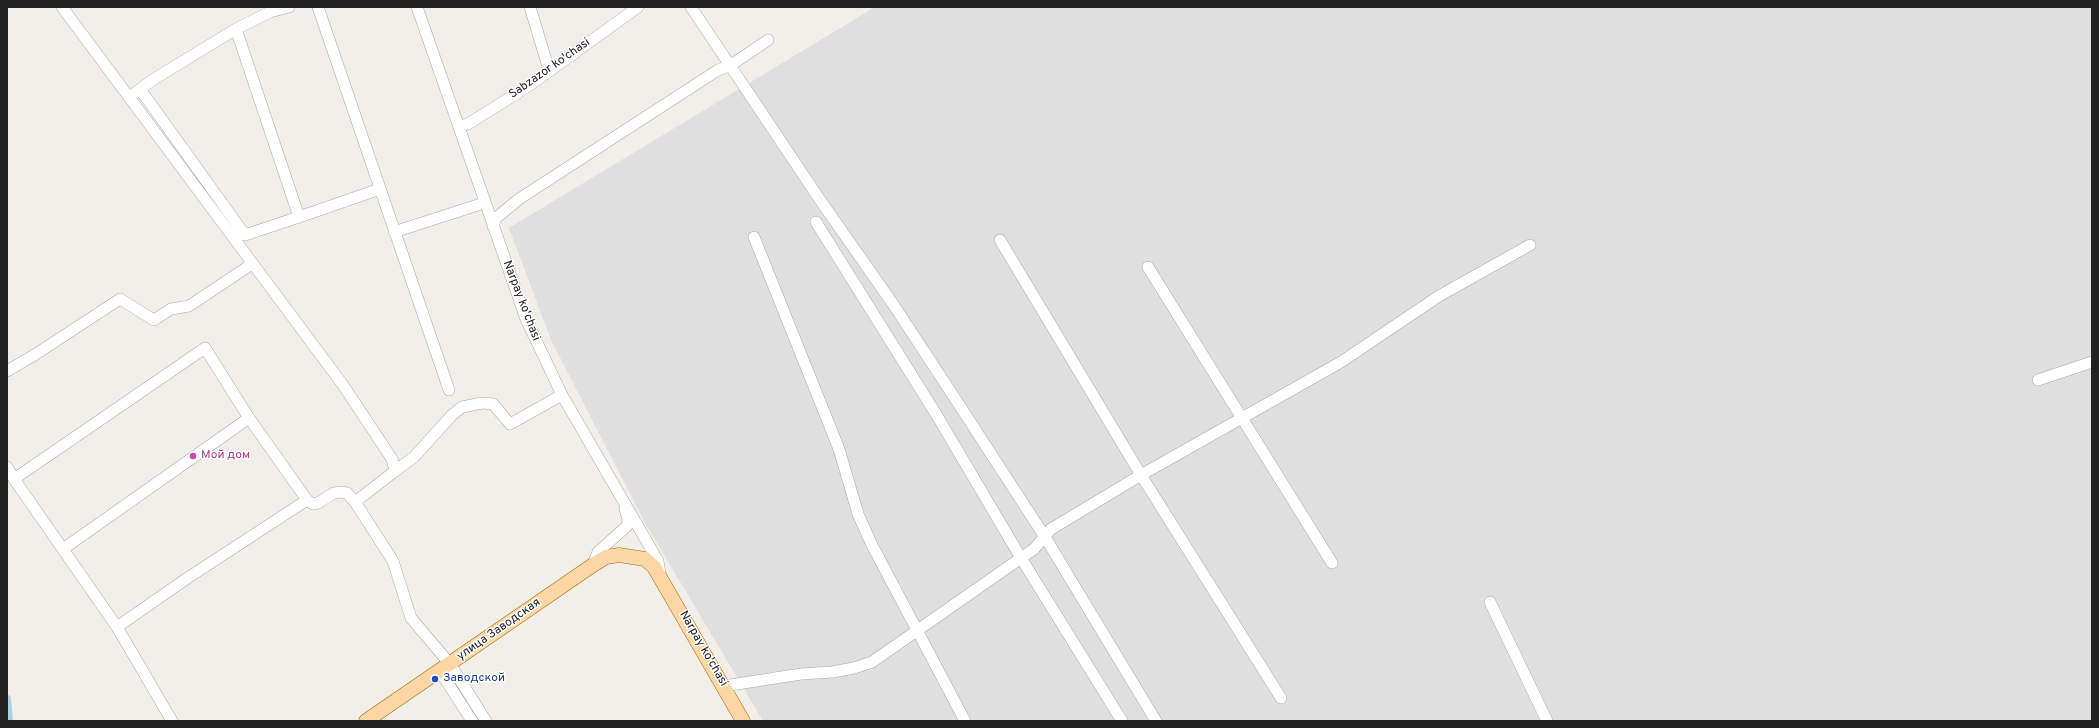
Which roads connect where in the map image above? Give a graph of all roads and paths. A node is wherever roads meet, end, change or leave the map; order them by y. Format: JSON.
{"nodes":[{"id":1,"x":62,"y":7,"type":"edge"},
{"id":2,"x":289,"y":7,"type":"edge"},
{"id":3,"x":318,"y":7,"type":"edge"},
{"id":4,"x":417,"y":7,"type":"edge"},
{"id":5,"x":530,"y":7,"type":"edge"},
{"id":6,"x":638,"y":7,"type":"edge"},
{"id":7,"x":691,"y":7,"type":"edge"},
{"id":8,"x":268,"y":9,"type":"edge"},
{"id":9,"x":623,"y":11,"type":"edge"},
{"id":10,"x":236,"y":29,"type":"junction"},
{"id":11,"x":768,"y":40,"type":"dead end"},
{"id":12,"x":731,"y":65,"type":"junction"},
{"id":13,"x":549,"y":70,"type":"junction"},
{"id":14,"x":140,"y":89,"type":"junction"},
{"id":15,"x":128,"y":98,"type":"junction"},
{"id":16,"x":459,"y":126,"type":"junction"},
{"id":17,"x":380,"y":189,"type":"junction"},
{"id":18,"x":484,"y":203,"type":"junction"},
{"id":19,"x":299,"y":217,"type":"junction"},
{"id":20,"x":816,"y":222,"type":"dead end"},
{"id":21,"x":493,"y":226,"type":"junction"},
{"id":22,"x":394,"y":232,"type":"junction"},
{"id":23,"x":754,"y":238,"type":"dead end"},
{"id":24,"x":1000,"y":240,"type":"dead end"},
{"id":25,"x":1530,"y":245,"type":"dead end"},
{"id":26,"x":252,"y":264,"type":"junction"},
{"id":27,"x":1148,"y":267,"type":"dead end"},
{"id":28,"x":2092,"y":362,"type":"edge"},
{"id":29,"x":7,"y":371,"type":"edge"},
{"id":30,"x":2038,"y":380,"type":"dead end"},
{"id":31,"x":449,"y":390,"type":"dead end"},
{"id":32,"x":562,"y":395,"type":"junction"},
{"id":33,"x":249,"y":418,"type":"junction"},
{"id":34,"x":1242,"y":419,"type":"junction"},
{"id":35,"x":7,"y":467,"type":"edge"},
{"id":36,"x":395,"y":471,"type":"junction"},
{"id":37,"x":1141,"y":475,"type":"junction"},
{"id":38,"x":14,"y":479,"type":"junction"},
{"id":39,"x":307,"y":500,"type":"junction"},
{"id":40,"x":623,"y":501,"type":"junction"},
{"id":41,"x":355,"y":502,"type":"junction"},
{"id":42,"x":1045,"y":537,"type":"junction"},
{"id":43,"x":63,"y":549,"type":"junction"},
{"id":44,"x":631,"y":556,"type":"joint"},
{"id":45,"x":1021,"y":558,"type":"junction"},
{"id":46,"x":1332,"y":563,"type":"dead end"},
{"id":47,"x":593,"y":565,"type":"junction"},
{"id":48,"x":661,"y":577,"type":"junction"},
{"id":49,"x":1490,"y":602,"type":"dead end"},
{"id":50,"x":117,"y":627,"type":"junction"},
{"id":51,"x":917,"y":630,"type":"junction"},
{"id":52,"x":445,"y":668,"type":"junction"},
{"id":53,"x":724,"y":686,"type":"junction"},
{"id":54,"x":1281,"y":698,"type":"dead end"},
{"id":55,"x":172,"y":721,"type":"edge"},
{"id":56,"x":366,"y":721,"type":"edge"},
{"id":57,"x":472,"y":721,"type":"edge"},
{"id":58,"x":486,"y":721,"type":"edge"},
{"id":59,"x":743,"y":721,"type":"edge"},
{"id":60,"x":965,"y":721,"type":"edge"},
{"id":61,"x":1122,"y":721,"type":"edge"},
{"id":62,"x":1156,"y":721,"type":"edge"},
{"id":63,"x":1547,"y":721,"type":"edge"}],
"edges":[{"from":1,"to":15,"type":"street"},
{"from":2,"to":8,"type":"street"},
{"from":3,"to":17,"type":"street"},
{"from":4,"to":16,"type":"street","name":"Narpay ko'chasi"},
{"from":5,"to":13,"type":"street"},
{"from":6,"to":9,"type":"street","name":"Sabzazor ko'chasi"},
{"from":7,"to":12,"type":"street"},
{"from":8,"to":10,"type":"street"},
{"from":9,"to":13,"type":"street","name":"Sabzazor ko'chasi"},
{"from":10,"to":14,"type":"street"},
{"from":10,"to":19,"type":"street"},
{"from":11,"to":12,"type":"street"},
{"from":12,"to":21,"type":"street"},
{"from":12,"to":42,"type":"street"},
{"from":13,"to":16,"type":"street","name":"Sabzazor ko'chasi"},
{"from":14,"to":15,"type":"street"},
{"from":14,"to":19,"type":"street"},
{"from":15,"to":26,"type":"street"},
{"from":16,"to":18,"type":"street","name":"Narpay ko'chasi"},
{"from":17,"to":19,"type":"street"},
{"from":17,"to":22,"type":"street"},
{"from":18,"to":21,"type":"street","name":"Narpay ko'chasi"},
{"from":18,"to":22,"type":"street"},
{"from":20,"to":45,"type":"street"},
{"from":21,"to":32,"type":"street","name":"Narpay ko'chasi"},
{"from":22,"to":31,"type":"street"},
{"from":23,"to":51,"type":"street"},
{"from":24,"to":37,"type":"street"},
{"from":25,"to":34,"type":"street"},
{"from":26,"to":29,"type":"street"},
{"from":26,"to":36,"type":"street"},
{"from":27,"to":34,"type":"street"},
{"from":28,"to":30,"type":"street"},
{"from":32,"to":36,"type":"street"},
{"from":32,"to":40,"type":"street","name":"Narpay ko'chasi"},
{"from":33,"to":38,"type":"street"},
{"from":33,"to":39,"type":"street"},
{"from":33,"to":43,"type":"street"},
{"from":34,"to":37,"type":"street"},
{"from":34,"to":46,"type":"street"},
{"from":35,"to":38,"type":"street"},
{"from":36,"to":41,"type":"street"},
{"from":37,"to":42,"type":"street"},
{"from":37,"to":54,"type":"street"},
{"from":38,"to":43,"type":"street"},
{"from":39,"to":41,"type":"street"},
{"from":39,"to":50,"type":"street"},
{"from":40,"to":47,"type":"street","name":"улица Заводская"},
{"from":40,"to":48,"type":"street","name":"Narpay ko'chasi"},
{"from":41,"to":52,"type":"street"},
{"from":42,"to":45,"type":"street"},
{"from":42,"to":62,"type":"street"},
{"from":43,"to":50,"type":"street"},
{"from":44,"to":47,"type":"main road","name":"улица Заводская"},
{"from":44,"to":48,"type":"main road","name":"Narpay ko'chasi"},
{"from":45,"to":51,"type":"street"},
{"from":45,"to":61,"type":"street"},
{"from":47,"to":52,"type":"main road","name":"улица Заводская"},
{"from":48,"to":53,"type":"main road","name":"Narpay ko'chasi"},
{"from":49,"to":63,"type":"street"},
{"from":50,"to":55,"type":"street"},
{"from":51,"to":53,"type":"street"},
{"from":51,"to":60,"type":"street"},
{"from":52,"to":56,"type":"main road","name":"улица Заводская"},
{"from":52,"to":57,"type":"street"},
{"from":52,"to":58,"type":"street"},
{"from":53,"to":59,"type":"main road","name":"Narpay ko'chasi"}]}
